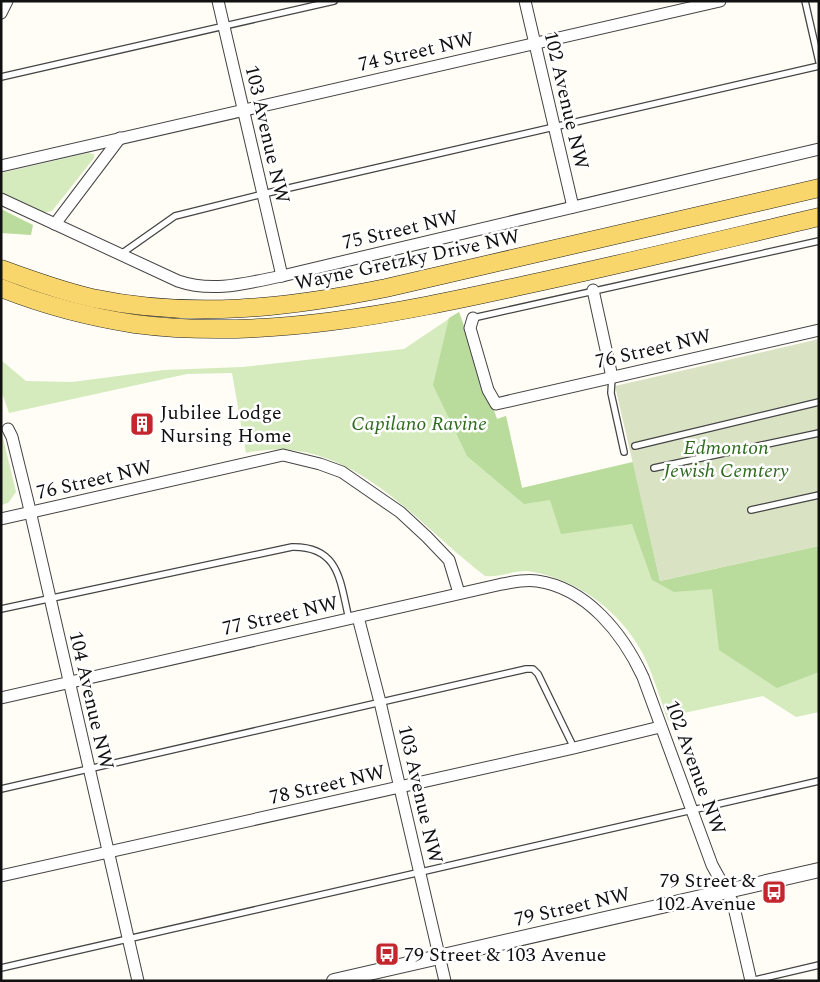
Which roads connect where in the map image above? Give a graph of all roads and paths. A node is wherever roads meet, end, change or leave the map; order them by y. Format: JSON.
{"nodes":[{"id":1,"x":7,"y":1,"type":"edge"},
{"id":2,"x":218,"y":1,"type":"edge"},
{"id":3,"x":334,"y":1,"type":"edge"},
{"id":4,"x":525,"y":1,"type":"edge"},
{"id":5,"x":720,"y":1,"type":"edge"},
{"id":6,"x":805,"y":1,"type":"edge"},
{"id":7,"x":1,"y":14,"type":"edge"},
{"id":8,"x":224,"y":26,"type":"junction"},
{"id":9,"x":535,"y":43,"type":"junction"},
{"id":10,"x":819,"y":64,"type":"edge"},
{"id":11,"x":1,"y":77,"type":"edge"},
{"id":12,"x":243,"y":110,"type":"junction"},
{"id":13,"x":554,"y":127,"type":"junction"},
{"id":14,"x":120,"y":138,"type":"junction"},
{"id":15,"x":819,"y":149,"type":"edge"},
{"id":16,"x":1,"y":166,"type":"edge"},
{"id":17,"x":819,"y":188,"type":"edge"},
{"id":18,"x":263,"y":194,"type":"junction"},
{"id":19,"x":1,"y":199,"type":"edge"},
{"id":20,"x":573,"y":207,"type":"junction"},
{"id":21,"x":819,"y":217,"type":"edge"},
{"id":22,"x":55,"y":224,"type":"junction"},
{"id":23,"x":819,"y":241,"type":"edge"},
{"id":24,"x":121,"y":254,"type":"junction"},
{"id":25,"x":1,"y":269,"type":"edge"},
{"id":26,"x":282,"y":276,"type":"junction"},
{"id":27,"x":1,"y":288,"type":"edge"},
{"id":28,"x":593,"y":290,"type":"junction"},
{"id":29,"x":473,"y":318,"type":"joint"},
{"id":30,"x":819,"y":330,"type":"edge"},
{"id":31,"x":612,"y":377,"type":"junction"},
{"id":32,"x":819,"y":402,"type":"edge"},
{"id":33,"x":4,"y":429,"type":"edge"},
{"id":34,"x":819,"y":433,"type":"edge"},
{"id":35,"x":636,"y":446,"type":"dead end"},
{"id":36,"x":624,"y":452,"type":"dead end"},
{"id":37,"x":654,"y":468,"type":"dead end"},
{"id":38,"x":819,"y":495,"type":"edge"},
{"id":39,"x":750,"y":510,"type":"dead end"},
{"id":40,"x":30,"y":513,"type":"junction"},
{"id":41,"x":1,"y":519,"type":"edge"},
{"id":42,"x":566,"y":590,"type":"joint"},
{"id":43,"x":459,"y":593,"type":"junction"},
{"id":44,"x":49,"y":598,"type":"junction"},
{"id":45,"x":1,"y":609,"type":"edge"},
{"id":46,"x":354,"y":618,"type":"junction"},
{"id":47,"x":68,"y":682,"type":"junction"},
{"id":48,"x":1,"y":698,"type":"edge"},
{"id":49,"x":380,"y":702,"type":"junction"},
{"id":50,"x":660,"y":727,"type":"junction"},
{"id":51,"x":574,"y":748,"type":"junction"},
{"id":52,"x":89,"y":768,"type":"junction"},
{"id":53,"x":819,"y":781,"type":"edge"},
{"id":54,"x":400,"y":787,"type":"junction"},
{"id":55,"x":1,"y":789,"type":"edge"},
{"id":56,"x":691,"y":810,"type":"junction"},
{"id":57,"x":108,"y":852,"type":"junction"},
{"id":58,"x":819,"y":870,"type":"edge"},
{"id":59,"x":420,"y":872,"type":"junction"},
{"id":60,"x":1,"y":876,"type":"edge"},
{"id":61,"x":727,"y":891,"type":"junction"},
{"id":62,"x":128,"y":939,"type":"junction"},
{"id":63,"x":439,"y":956,"type":"junction"},
{"id":64,"x":819,"y":965,"type":"edge"},
{"id":65,"x":1,"y":968,"type":"edge"},
{"id":66,"x":138,"y":981,"type":"edge"},
{"id":67,"x":334,"y":981,"type":"edge"},
{"id":68,"x":445,"y":981,"type":"edge"},
{"id":69,"x":751,"y":981,"type":"edge"}],
"edges":[{"from":1,"to":7,"type":"street"},
{"from":2,"to":8,"type":"street","name":"103 Avenue NW"},
{"from":3,"to":8,"type":"lane"},
{"from":4,"to":9,"type":"street","name":"102 Avenue NW"},
{"from":5,"to":9,"type":"street","name":"74 Street NW"},
{"from":6,"to":10,"type":"lane"},
{"from":8,"to":11,"type":"lane"},
{"from":8,"to":12,"type":"street","name":"103 Avenue NW"},
{"from":9,"to":12,"type":"street","name":"74 Street NW"},
{"from":9,"to":13,"type":"street","name":"102 Avenue NW"},
{"from":10,"to":13,"type":"lane"},
{"from":12,"to":14,"type":"street","name":"74 Street NW"},
{"from":12,"to":18,"type":"street","name":"103 Avenue NW"},
{"from":13,"to":18,"type":"lane"},
{"from":13,"to":20,"type":"street","name":"102 Avenue NW"},
{"from":14,"to":16,"type":"street","name":"74 Street NW"},
{"from":14,"to":22,"type":"street"},
{"from":15,"to":20,"type":"street","name":"75 Street NW"},
{"from":17,"to":25,"type":"main road","name":"Wayne Gretzky Drive NW"},
{"from":18,"to":24,"type":"lane"},
{"from":18,"to":26,"type":"street","name":"103 Avenue NW"},
{"from":19,"to":22,"type":"street","name":"75 Street NW"},
{"from":20,"to":26,"type":"street","name":"75 Street NW"},
{"from":21,"to":27,"type":"main road","name":"Wayne Gretzky Drive NW"},
{"from":22,"to":24,"type":"street","name":"75 Street NW"},
{"from":23,"to":28,"type":"lane"},
{"from":24,"to":26,"type":"street","name":"75 Street NW"},
{"from":28,"to":29,"type":"lane"},
{"from":28,"to":31,"type":"street"},
{"from":29,"to":31,"type":"street","name":"76 Street NW"},
{"from":30,"to":31,"type":"street","name":"76 Street NW"},
{"from":31,"to":36,"type":"lane"},
{"from":32,"to":35,"type":"lane"},
{"from":33,"to":40,"type":"street","name":"104 Avenue NW"},
{"from":34,"to":37,"type":"lane"},
{"from":38,"to":39,"type":"lane"},
{"from":40,"to":41,"type":"street","name":"76 Street NW"},
{"from":40,"to":43,"type":"street","name":"76 Street NW"},
{"from":40,"to":44,"type":"street","name":"104 Avenue NW"},
{"from":42,"to":43,"type":"street","name":"77 Street NW"},
{"from":42,"to":50,"type":"street","name":"102 Avenue NW"},
{"from":43,"to":46,"type":"street","name":"77 Street NW"},
{"from":44,"to":45,"type":"lane"},
{"from":44,"to":46,"type":"lane"},
{"from":44,"to":47,"type":"street","name":"104 Avenue NW"},
{"from":46,"to":47,"type":"street","name":"77 Street NW"},
{"from":46,"to":49,"type":"street","name":"103 Avenue NW"},
{"from":47,"to":48,"type":"street","name":"77 Street NW"},
{"from":47,"to":52,"type":"street","name":"104 Avenue NW"},
{"from":49,"to":51,"type":"lane"},
{"from":49,"to":52,"type":"lane"},
{"from":49,"to":54,"type":"street","name":"103 Avenue NW"},
{"from":50,"to":51,"type":"street","name":"78 Street NW"},
{"from":50,"to":56,"type":"street","name":"102 Avenue NW"},
{"from":51,"to":54,"type":"street","name":"78 Street NW"},
{"from":52,"to":55,"type":"lane"},
{"from":52,"to":57,"type":"street","name":"104 Avenue NW"},
{"from":53,"to":56,"type":"lane"},
{"from":54,"to":57,"type":"street","name":"78 Street NW"},
{"from":54,"to":59,"type":"street","name":"103 Avenue NW"},
{"from":56,"to":59,"type":"lane"},
{"from":56,"to":61,"type":"street","name":"102 Avenue NW"},
{"from":57,"to":60,"type":"street","name":"78 Street NW"},
{"from":57,"to":62,"type":"street","name":"104 Avenue NW"},
{"from":58,"to":61,"type":"street","name":"79 Street NW"},
{"from":59,"to":62,"type":"lane"},
{"from":59,"to":63,"type":"street","name":"103 Avenue NW"},
{"from":61,"to":63,"type":"street","name":"79 Street NW"},
{"from":61,"to":69,"type":"street","name":"102 Avenue NW"},
{"from":62,"to":65,"type":"lane"},
{"from":62,"to":66,"type":"street","name":"104 Avenue NW"},
{"from":63,"to":67,"type":"street","name":"79 Street NW"},
{"from":63,"to":68,"type":"street","name":"103 Avenue NW"},
{"from":64,"to":69,"type":"lane"}]}
